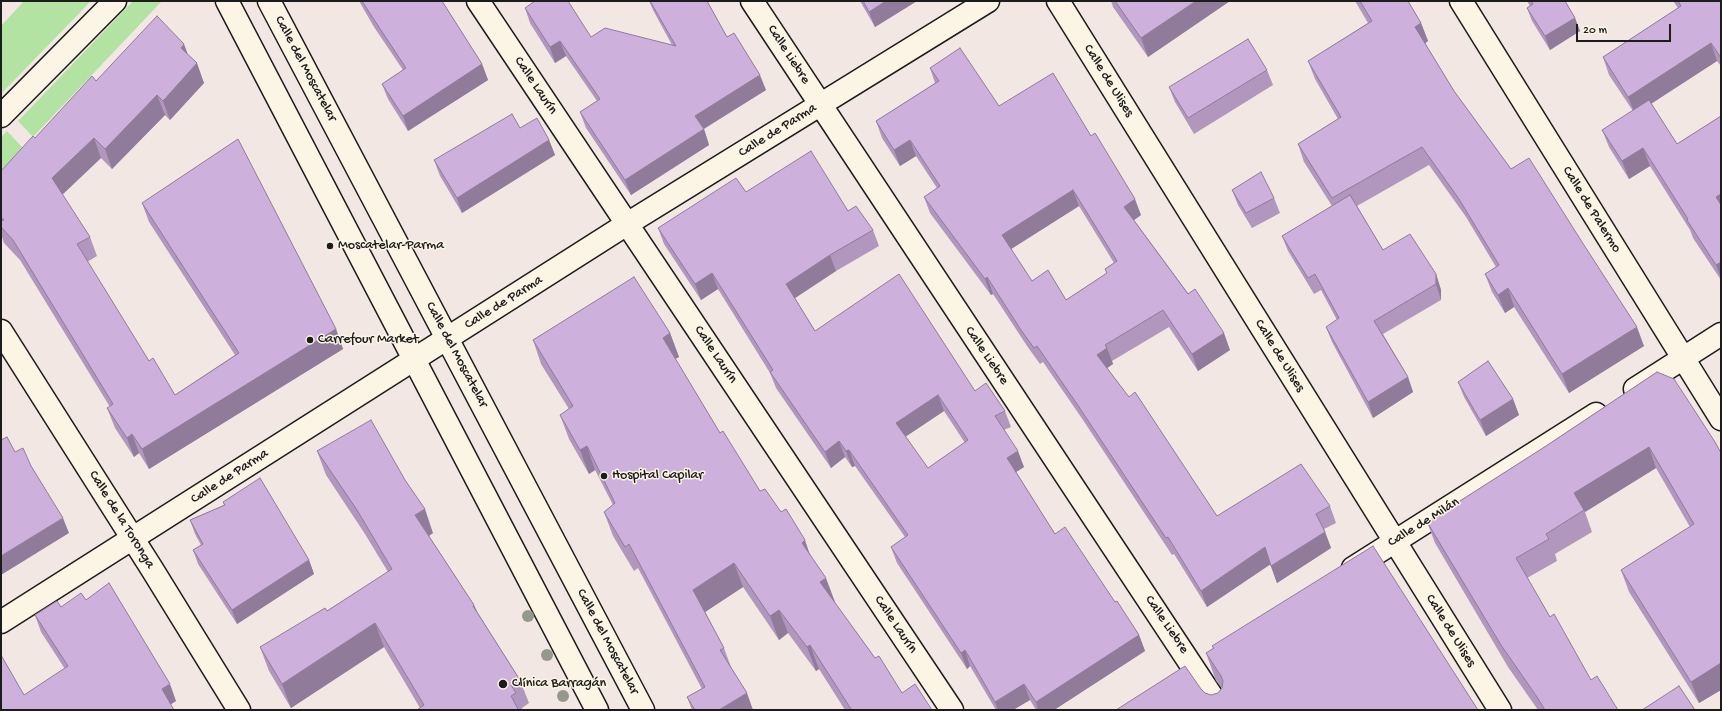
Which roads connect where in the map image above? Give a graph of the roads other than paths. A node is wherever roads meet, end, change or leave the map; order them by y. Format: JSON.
{"nodes":[{"id":1,"x":115,"y":1,"type":"edge"},
{"id":2,"x":227,"y":1,"type":"edge"},
{"id":3,"x":478,"y":1,"type":"edge"},
{"id":4,"x":752,"y":1,"type":"edge"},
{"id":5,"x":988,"y":1,"type":"edge"},
{"id":6,"x":1058,"y":1,"type":"edge"},
{"id":7,"x":1461,"y":1,"type":"edge"},
{"id":8,"x":272,"y":2,"type":"edge"},
{"id":9,"x":820,"y":105,"type":"junction"},
{"id":10,"x":1,"y":116,"type":"edge"},
{"id":11,"x":627,"y":224,"type":"junction"},
{"id":12,"x":1,"y":331,"type":"edge"},
{"id":13,"x":1721,"y":334,"type":"edge"},
{"id":14,"x":448,"y":339,"type":"junction"},
{"id":15,"x":1683,"y":358,"type":"junction"},
{"id":16,"x":414,"y":359,"type":"junction"},
{"id":17,"x":1721,"y":419,"type":"edge"},
{"id":18,"x":132,"y":539,"type":"junction"},
{"id":19,"x":1395,"y":541,"type":"junction"},
{"id":20,"x":1334,"y":579,"type":"edge"},
{"id":21,"x":1,"y":622,"type":"edge"},
{"id":22,"x":1200,"y":663,"type":"junction"},
{"id":23,"x":1174,"y":680,"type":"edge"},
{"id":24,"x":239,"y":710,"type":"edge"},
{"id":25,"x":597,"y":710,"type":"edge"},
{"id":26,"x":643,"y":710,"type":"edge"},
{"id":27,"x":952,"y":710,"type":"edge"},
{"id":28,"x":1221,"y":710,"type":"edge"},
{"id":29,"x":1500,"y":710,"type":"edge"}],
"edges":[{"from":1,"to":10,"type":"street"},
{"from":2,"to":16,"type":"street"},
{"from":3,"to":11,"type":"street","name":"Calle Laurín"},
{"from":4,"to":9,"type":"street","name":"Calle Liebre"},
{"from":5,"to":9,"type":"street","name":"Calle de Parma"},
{"from":6,"to":19,"type":"street","name":"Calle de Ulises"},
{"from":7,"to":15,"type":"street","name":"Calle de Palermo"},
{"from":8,"to":14,"type":"street","name":"Calle del Moscatelar"},
{"from":9,"to":11,"type":"street","name":"Calle de Parma"},
{"from":9,"to":22,"type":"street","name":"Calle Liebre"},
{"from":11,"to":14,"type":"street","name":"Calle de Parma"},
{"from":11,"to":27,"type":"street","name":"Calle Laurín"},
{"from":12,"to":18,"type":"street","name":"Calle de la Toronga"},
{"from":13,"to":15,"type":"street","name":"Calle de Milán"},
{"from":14,"to":16,"type":"street","name":"Calle de Parma"},
{"from":14,"to":26,"type":"street","name":"Calle del Moscatelar"},
{"from":15,"to":17,"type":"street","name":"Calle de Palermo"},
{"from":15,"to":19,"type":"street","name":"Calle de Milán"},
{"from":16,"to":18,"type":"street","name":"Calle de Parma"},
{"from":16,"to":25,"type":"street"},
{"from":18,"to":21,"type":"street","name":"Calle de Parma"},
{"from":18,"to":24,"type":"street","name":"Calle de la Toronga"},
{"from":19,"to":20,"type":"street","name":"Calle de Milán"},
{"from":19,"to":29,"type":"street","name":"Calle de Ulises"},
{"from":22,"to":23,"type":"street"},
{"from":22,"to":28,"type":"street","name":"Calle Liebre"}]}
